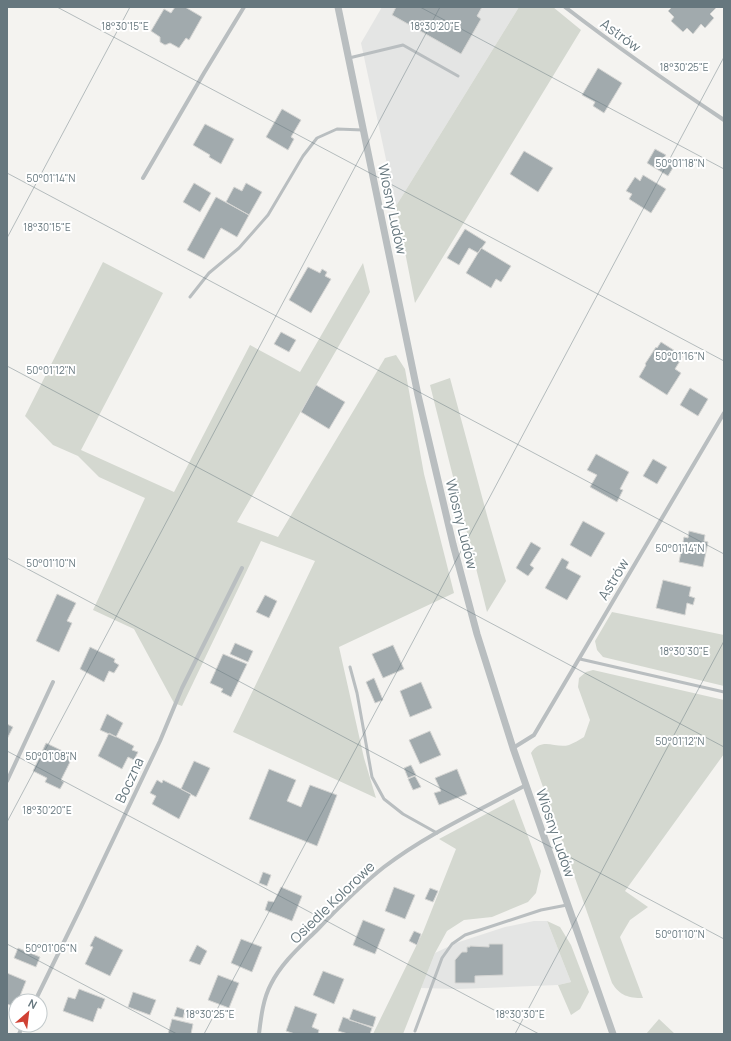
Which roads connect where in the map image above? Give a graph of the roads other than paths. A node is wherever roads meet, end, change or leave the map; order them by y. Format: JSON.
{"nodes":[{"id":1,"x":244,"y":7,"type":"edge"},
{"id":2,"x":338,"y":7,"type":"edge"},
{"id":3,"x":565,"y":7,"type":"edge"},
{"id":4,"x":349,"y":58,"type":"junction"},
{"id":5,"x":458,"y":76,"type":"dead end"},
{"id":6,"x":724,"y":120,"type":"edge"},
{"id":7,"x":364,"y":130,"type":"junction"},
{"id":8,"x":143,"y":178,"type":"dead end"},
{"id":9,"x":190,"y":297,"type":"dead end"},
{"id":10,"x":724,"y":413,"type":"edge"},
{"id":11,"x":242,"y":568,"type":"dead end"},
{"id":12,"x":580,"y":659,"type":"junction"},
{"id":13,"x":350,"y":667,"type":"dead end"},
{"id":14,"x":54,"y":682,"type":"dead end"},
{"id":15,"x":724,"y":692,"type":"edge"},
{"id":16,"x":513,"y":748,"type":"junction"},
{"id":17,"x":7,"y":781,"type":"edge"},
{"id":18,"x":526,"y":785,"type":"junction"},
{"id":19,"x":437,"y":833,"type":"junction"},
{"id":20,"x":567,"y":905,"type":"junction"},
{"id":21,"x":39,"y":993,"type":"edge"},
{"id":22,"x":415,"y":1031,"type":"dead end"},
{"id":23,"x":259,"y":1034,"type":"edge"},
{"id":24,"x":612,"y":1034,"type":"edge"}],
"edges":[{"from":1,"to":8,"type":"street"},
{"from":2,"to":4,"type":"street","name":"Wiosny Ludów"},
{"from":3,"to":6,"type":"street","name":"Astrów"},
{"from":4,"to":5,"type":"lane"},
{"from":4,"to":7,"type":"street","name":"Wiosny Ludów"},
{"from":7,"to":9,"type":"lane"},
{"from":7,"to":16,"type":"street","name":"Wiosny Ludów"},
{"from":10,"to":12,"type":"street","name":"Astrów"},
{"from":11,"to":21,"type":"street","name":"Boczna"},
{"from":12,"to":15,"type":"lane"},
{"from":12,"to":16,"type":"street","name":"Astrów"},
{"from":13,"to":19,"type":"lane"},
{"from":14,"to":17,"type":"street"},
{"from":16,"to":18,"type":"street","name":"Wiosny Ludów"},
{"from":18,"to":19,"type":"street","name":"Osiedle Kolorowe"},
{"from":18,"to":20,"type":"street","name":"Wiosny Ludów"},
{"from":19,"to":23,"type":"street","name":"Osiedle Kolorowe"},
{"from":20,"to":22,"type":"lane"},
{"from":20,"to":24,"type":"street","name":"Wiosny Ludów"}]}
